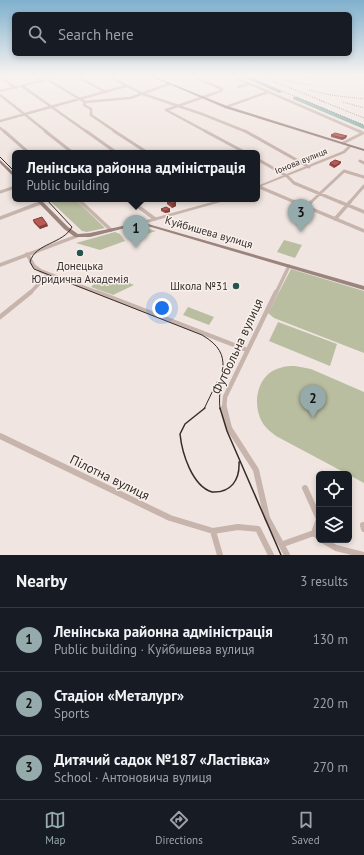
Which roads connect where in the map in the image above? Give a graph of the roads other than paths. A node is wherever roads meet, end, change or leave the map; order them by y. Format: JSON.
{"nodes":[{"id":1,"x":9,"y":102,"type":"edge"},
{"id":2,"x":44,"y":102,"type":"edge"},
{"id":3,"x":69,"y":102,"type":"edge"},
{"id":4,"x":85,"y":102,"type":"edge"},
{"id":5,"x":165,"y":102,"type":"edge"},
{"id":6,"x":189,"y":102,"type":"edge"},
{"id":7,"x":212,"y":102,"type":"edge"},
{"id":8,"x":240,"y":102,"type":"edge"},
{"id":9,"x":292,"y":102,"type":"edge"},
{"id":10,"x":177,"y":106,"type":"junction"},
{"id":11,"x":51,"y":107,"type":"junction"},
{"id":12,"x":226,"y":107,"type":"junction"},
{"id":13,"x":24,"y":114,"type":"junction"},
{"id":14,"x":0,"y":121,"type":"edge"},
{"id":15,"x":0,"y":128,"type":"edge"},
{"id":16,"x":343,"y":144,"type":"junction"},
{"id":17,"x":350,"y":146,"type":"junction"},
{"id":18,"x":26,"y":150,"type":"edge"},
{"id":19,"x":69,"y":150,"type":"edge"},
{"id":20,"x":113,"y":150,"type":"edge"},
{"id":21,"x":143,"y":150,"type":"edge"},
{"id":22,"x":240,"y":150,"type":"edge"},
{"id":23,"x":364,"y":150,"type":"edge"},
{"id":24,"x":0,"y":160,"type":"edge"},
{"id":25,"x":260,"y":161,"type":"edge"},
{"id":26,"x":360,"y":161,"type":"dead end"},
{"id":27,"x":364,"y":162,"type":"edge"},
{"id":28,"x":309,"y":167,"type":"junction"},
{"id":29,"x":12,"y":173,"type":"edge"},
{"id":30,"x":287,"y":176,"type":"junction"},
{"id":31,"x":364,"y":177,"type":"edge"},
{"id":32,"x":260,"y":185,"type":"edge"},
{"id":33,"x":364,"y":186,"type":"edge"},
{"id":34,"x":260,"y":187,"type":"edge"},
{"id":35,"x":12,"y":188,"type":"edge"},
{"id":36,"x":0,"y":192,"type":"edge"},
{"id":37,"x":321,"y":194,"type":"junction"},
{"id":38,"x":37,"y":202,"type":"edge"},
{"id":39,"x":40,"y":202,"type":"edge"},
{"id":40,"x":81,"y":202,"type":"edge"},
{"id":41,"x":132,"y":202,"type":"edge"},
{"id":42,"x":140,"y":202,"type":"edge"},
{"id":43,"x":216,"y":202,"type":"edge"},
{"id":44,"x":135,"y":204,"type":"junction"},
{"id":45,"x":346,"y":205,"type":"junction"},
{"id":46,"x":306,"y":207,"type":"junction"},
{"id":47,"x":364,"y":212,"type":"edge"},
{"id":48,"x":0,"y":218,"type":"edge"},
{"id":49,"x":155,"y":219,"type":"junction"},
{"id":50,"x":335,"y":219,"type":"junction"},
{"id":51,"x":141,"y":223,"type":"junction"},
{"id":52,"x":111,"y":230,"type":"junction"},
{"id":53,"x":364,"y":231,"type":"edge"},
{"id":54,"x":77,"y":236,"type":"junction"},
{"id":55,"x":27,"y":254,"type":"junction"},
{"id":56,"x":0,"y":265,"type":"edge"},
{"id":57,"x":289,"y":266,"type":"junction"},
{"id":58,"x":48,"y":274,"type":"junction"},
{"id":59,"x":364,"y":288,"type":"edge"},
{"id":60,"x":0,"y":317,"type":"edge"},
{"id":61,"x":247,"y":350,"type":"junction"},
{"id":62,"x":0,"y":436,"type":"edge"},
{"id":63,"x":305,"y":488,"type":"dead end"},
{"id":64,"x":316,"y":512,"type":"edge"},
{"id":65,"x":364,"y":525,"type":"edge"},
{"id":66,"x":364,"y":529,"type":"edge"},
{"id":67,"x":213,"y":531,"type":"junction"},
{"id":68,"x":316,"y":535,"type":"edge"},
{"id":69,"x":327,"y":543,"type":"edge"},
{"id":70,"x":283,"y":544,"type":"junction"},
{"id":71,"x":220,"y":555,"type":"edge"},
{"id":72,"x":271,"y":555,"type":"edge"},
{"id":73,"x":287,"y":555,"type":"edge"},
{"id":74,"x":364,"y":555,"type":"edge"}],
"edges":[{"from":1,"to":13,"type":"street"},
{"from":2,"to":11,"type":"street"},
{"from":3,"to":11,"type":"street"},
{"from":4,"to":21,"type":"street"},
{"from":5,"to":10,"type":"street"},
{"from":6,"to":10,"type":"street"},
{"from":7,"to":12,"type":"main road"},
{"from":8,"to":12,"type":"street"},
{"from":9,"to":16,"type":"street"},
{"from":10,"to":22,"type":"street"},
{"from":10,"to":28,"type":"street"},
{"from":11,"to":13,"type":"street"},
{"from":11,"to":20,"type":"street"},
{"from":12,"to":16,"type":"main road"},
{"from":13,"to":14,"type":"street"},
{"from":13,"to":19,"type":"street"},
{"from":15,"to":18,"type":"street"},
{"from":16,"to":17,"type":"main road"},
{"from":17,"to":23,"type":"main road"},
{"from":17,"to":28,"type":"street","name":"Іонова вулиця"},
{"from":24,"to":29,"type":"main road"},
{"from":25,"to":30,"type":"street"},
{"from":26,"to":27,"type":"street"},
{"from":28,"to":30,"type":"street","name":"Іонова вулиця"},
{"from":30,"to":32,"type":"street","name":"Іонова вулиця"},
{"from":30,"to":37,"type":"street"},
{"from":31,"to":37,"type":"street"},
{"from":33,"to":45,"type":"street"},
{"from":34,"to":46,"type":"street"},
{"from":35,"to":36,"type":"street"},
{"from":37,"to":45,"type":"street"},
{"from":37,"to":46,"type":"street"},
{"from":38,"to":48,"type":"street"},
{"from":39,"to":54,"type":"main road"},
{"from":40,"to":52,"type":"street"},
{"from":41,"to":44,"type":"street"},
{"from":42,"to":44,"type":"street"},
{"from":43,"to":49,"type":"street"},
{"from":44,"to":49,"type":"street"},
{"from":45,"to":47,"type":"street"},
{"from":45,"to":50,"type":"street"},
{"from":46,"to":50,"type":"street"},
{"from":49,"to":51,"type":"street"},
{"from":50,"to":53,"type":"street"},
{"from":51,"to":52,"type":"main road","name":"Куйбишева вулиця"},
{"from":51,"to":57,"type":"main road","name":"Куйбишева вулиця"},
{"from":52,"to":54,"type":"main road","name":"Куйбишева вулиця"},
{"from":54,"to":55,"type":"street"},
{"from":55,"to":56,"type":"street"},
{"from":55,"to":58,"type":"street"},
{"from":57,"to":59,"type":"main road","name":"Куйбишева вулиця"},
{"from":57,"to":61,"type":"street","name":"Футбольна вулиця"},
{"from":58,"to":60,"type":"street"},
{"from":58,"to":61,"type":"street"},
{"from":61,"to":70,"type":"street","name":"Футбольна вулиця"},
{"from":62,"to":67,"type":"street","name":"Пілотна вулиця"},
{"from":63,"to":64,"type":"street"},
{"from":65,"to":66,"type":"street"},
{"from":67,"to":71,"type":"street"},
{"from":67,"to":72,"type":"street"},
{"from":68,"to":70,"type":"street"},
{"from":69,"to":74,"type":"street"},
{"from":70,"to":73,"type":"street","name":"Футбольна вулиця"}]}
